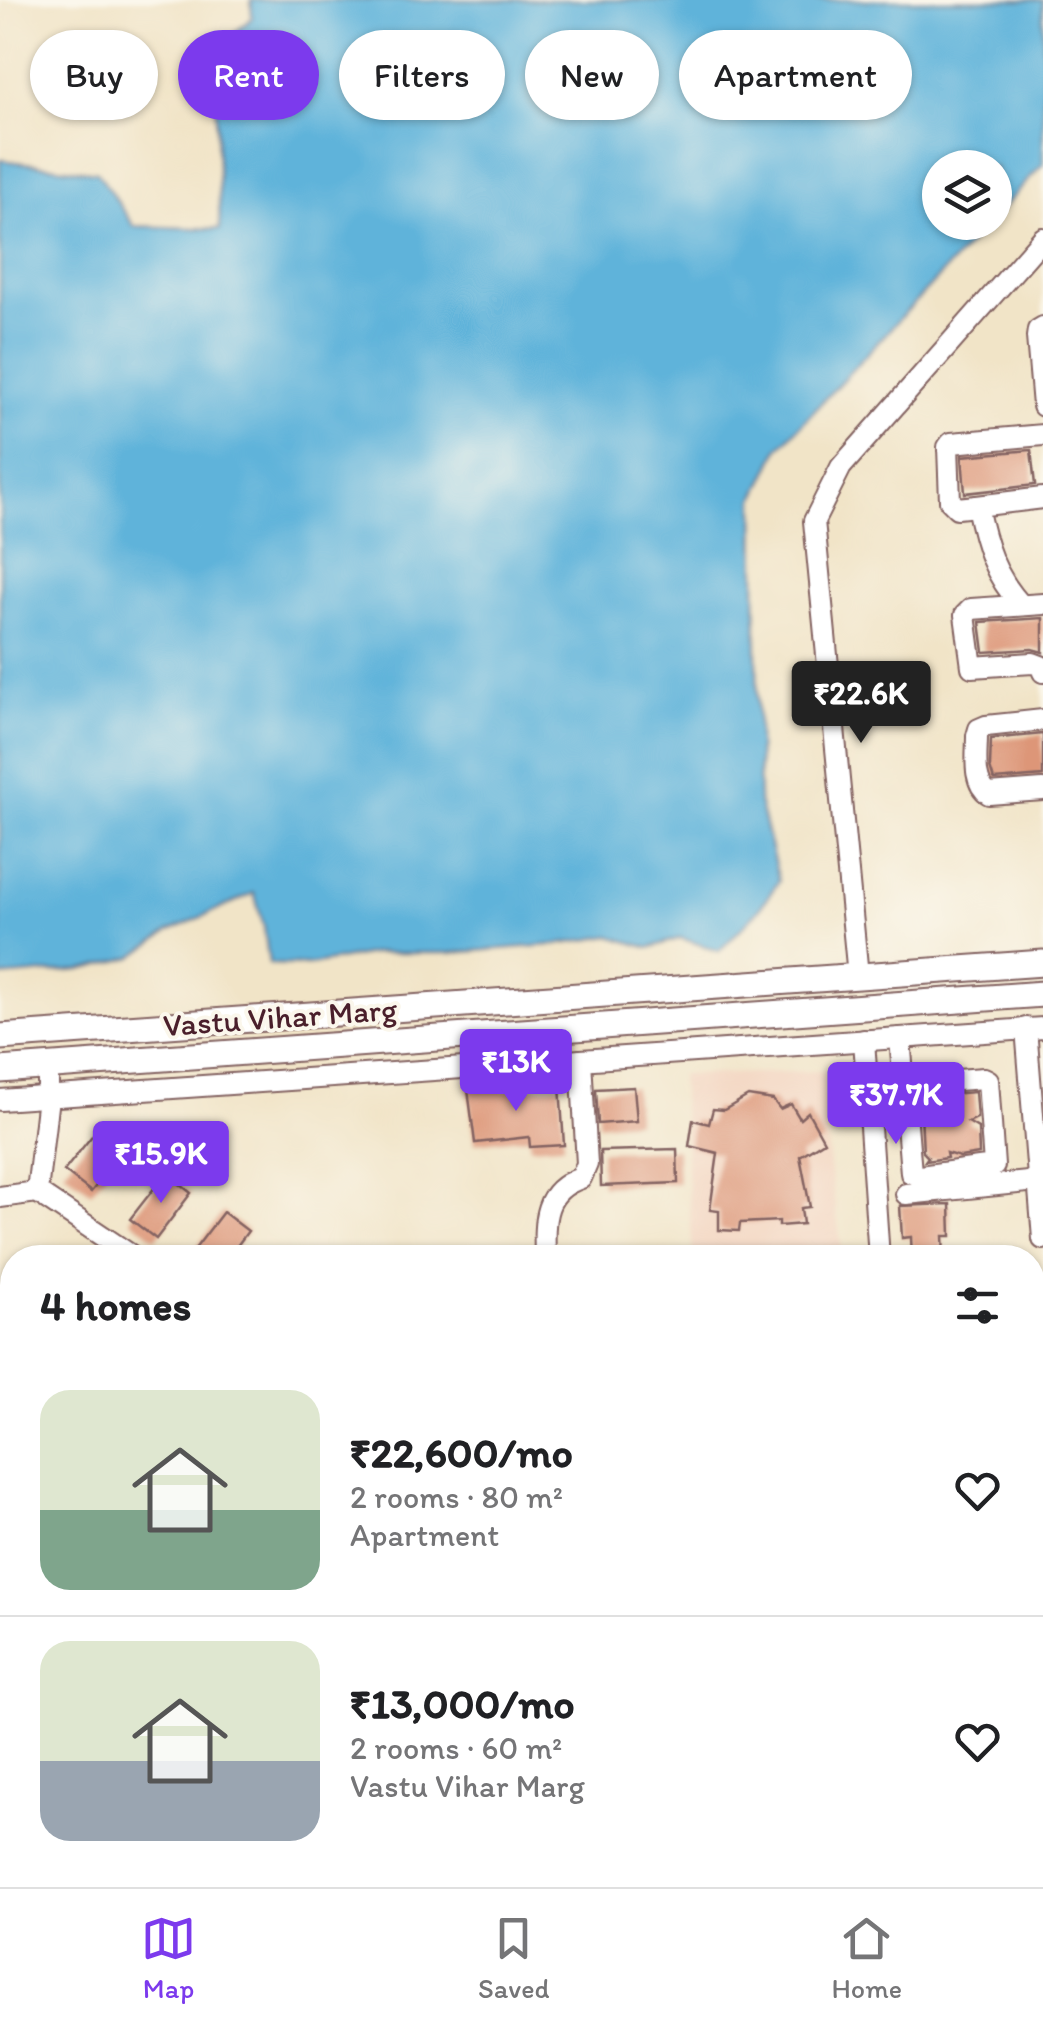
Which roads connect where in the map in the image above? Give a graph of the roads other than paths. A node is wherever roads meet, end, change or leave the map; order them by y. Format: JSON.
{"nodes":[{"id":1,"x":1043,"y":238,"type":"edge"},
{"id":2,"x":1043,"y":327,"type":"edge"},
{"id":3,"x":1043,"y":406,"type":"edge"},
{"id":4,"x":1043,"y":436,"type":"edge"},
{"id":5,"x":1043,"y":498,"type":"edge"},
{"id":6,"x":977,"y":506,"type":"junction"},
{"id":7,"x":1043,"y":604,"type":"edge"},
{"id":8,"x":1021,"y":606,"type":"junction"},
{"id":9,"x":1043,"y":672,"type":"edge"},
{"id":10,"x":1043,"y":720,"type":"edge"},
{"id":11,"x":1043,"y":790,"type":"edge"},
{"id":12,"x":1043,"y":963,"type":"edge"},
{"id":13,"x":858,"y":976,"type":"junction"},
{"id":14,"x":1043,"y":994,"type":"edge"},
{"id":15,"x":1034,"y":1028,"type":"edge"},
{"id":16,"x":0,"y":1037,"type":"edge"},
{"id":17,"x":900,"y":1038,"type":"junction"},
{"id":18,"x":864,"y":1040,"type":"junction"},
{"id":19,"x":581,"y":1060,"type":"junction"},
{"id":20,"x":48,"y":1066,"type":"junction"},
{"id":21,"x":0,"y":1070,"type":"edge"},
{"id":22,"x":918,"y":1083,"type":"dead end"},
{"id":23,"x":48,"y":1097,"type":"junction"},
{"id":24,"x":0,"y":1100,"type":"edge"},
{"id":25,"x":1039,"y":1136,"type":"edge"},
{"id":26,"x":1038,"y":1182,"type":"junction"},
{"id":27,"x":36,"y":1192,"type":"junction"},
{"id":28,"x":906,"y":1194,"type":"dead end"},
{"id":29,"x":0,"y":1196,"type":"edge"},
{"id":30,"x":1042,"y":1227,"type":"edge"},
{"id":31,"x":116,"y":1245,"type":"edge"},
{"id":32,"x":545,"y":1245,"type":"edge"},
{"id":33,"x":878,"y":1245,"type":"edge"}],
"edges":[{"from":1,"to":13,"type":"street"},
{"from":2,"to":3,"type":"street"},
{"from":4,"to":6,"type":"street"},
{"from":5,"to":6,"type":"street"},
{"from":6,"to":8,"type":"street"},
{"from":7,"to":8,"type":"street"},
{"from":8,"to":9,"type":"street"},
{"from":10,"to":11,"type":"street"},
{"from":12,"to":13,"type":"main road","name":"Vastu Vihar Marg"},
{"from":13,"to":16,"type":"main road","name":"Vastu Vihar Marg"},
{"from":14,"to":20,"type":"main road","name":"Vastu Vihar Marg"},
{"from":15,"to":17,"type":"street"},
{"from":15,"to":25,"type":"street"},
{"from":17,"to":18,"type":"street"},
{"from":17,"to":22,"type":"street"},
{"from":18,"to":19,"type":"street"},
{"from":18,"to":33,"type":"street"},
{"from":19,"to":23,"type":"street"},
{"from":19,"to":32,"type":"street"},
{"from":20,"to":21,"type":"main road","name":"Vastu Vihar Marg"},
{"from":20,"to":23,"type":"street"},
{"from":23,"to":24,"type":"street"},
{"from":23,"to":27,"type":"street"},
{"from":25,"to":26,"type":"street"},
{"from":26,"to":28,"type":"street"},
{"from":26,"to":30,"type":"street"},
{"from":27,"to":29,"type":"street"},
{"from":27,"to":31,"type":"street"}]}
